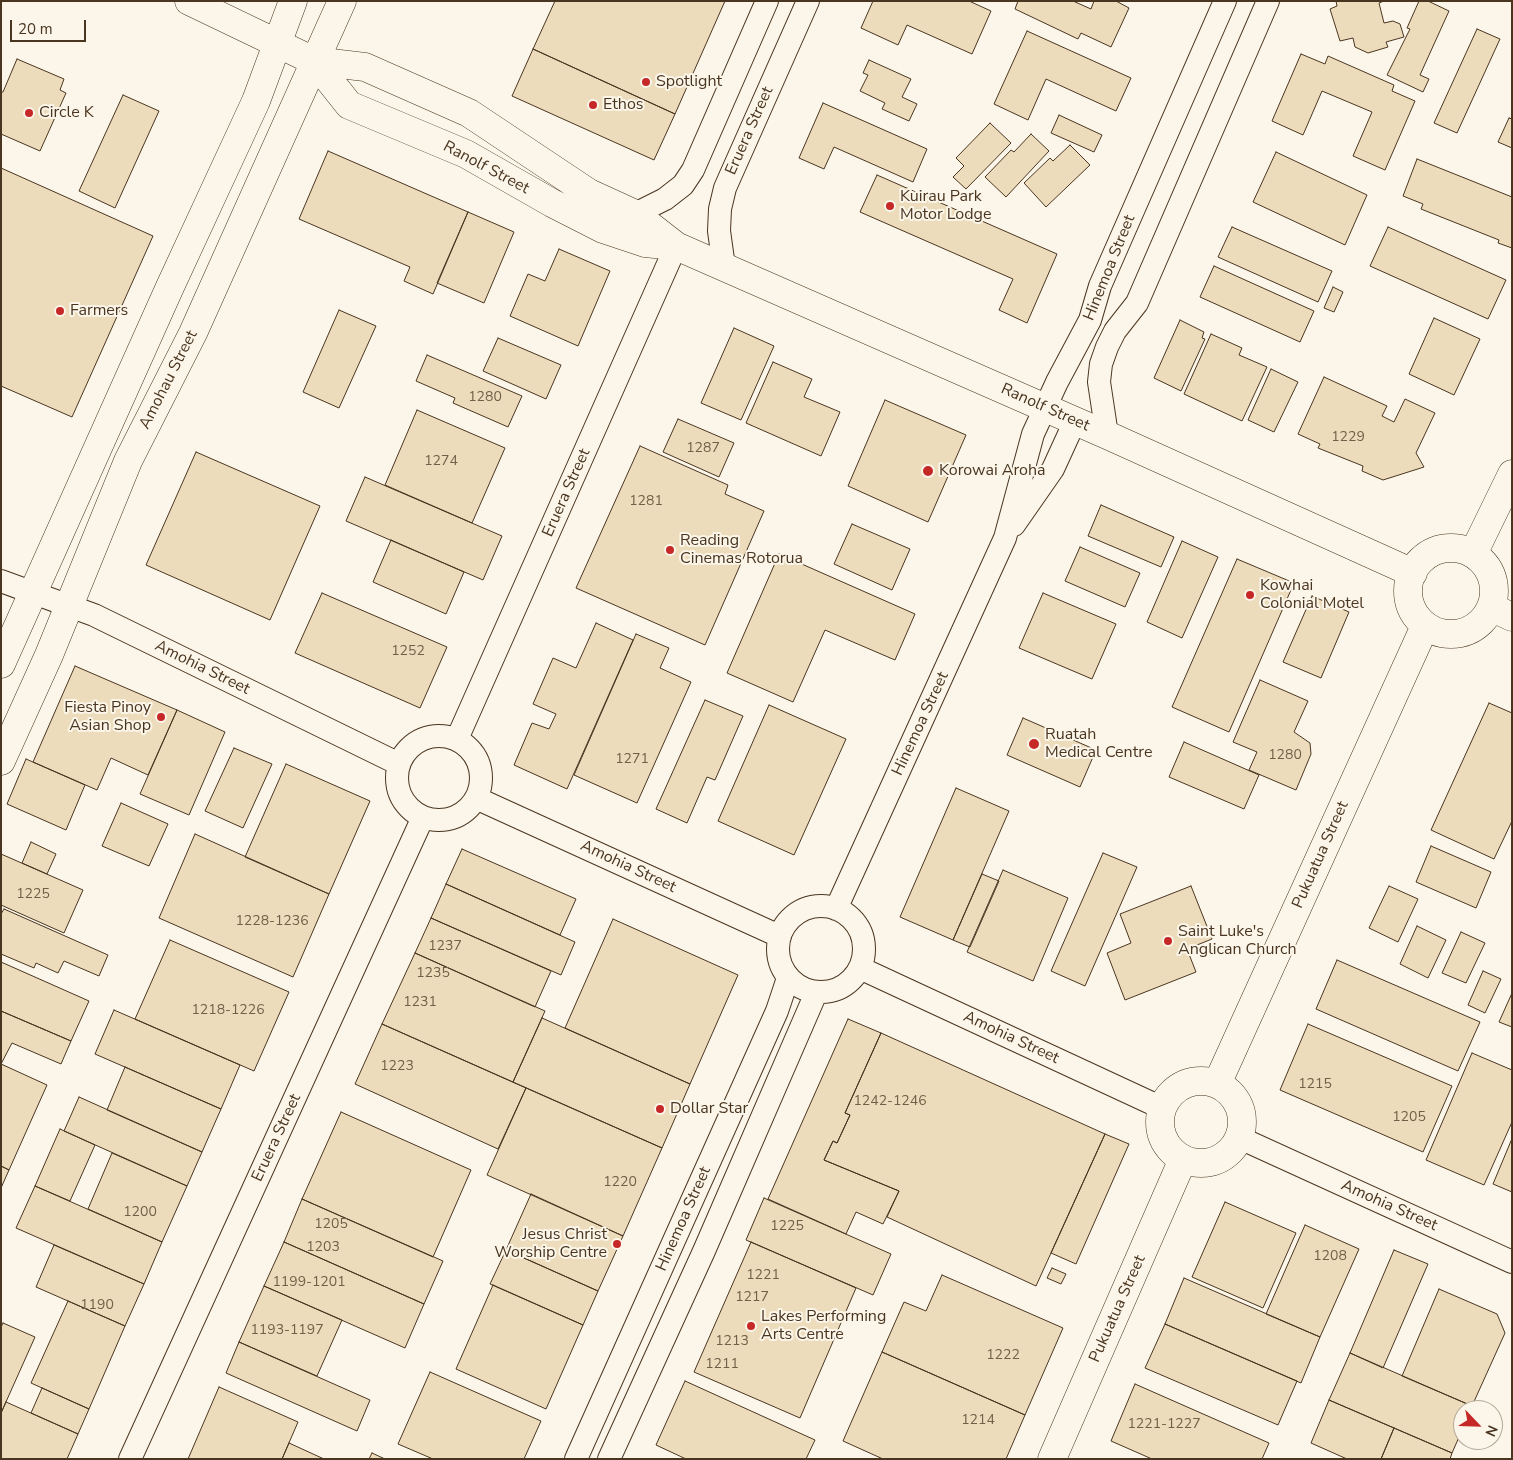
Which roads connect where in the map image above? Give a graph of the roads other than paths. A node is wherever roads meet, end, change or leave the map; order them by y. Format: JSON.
{"nodes":[{"id":1,"x":189,"y":1,"type":"edge"},
{"id":2,"x":293,"y":1,"type":"edge"},
{"id":3,"x":342,"y":1,"type":"edge"},
{"id":4,"x":767,"y":1,"type":"edge"},
{"id":5,"x":808,"y":1,"type":"edge"},
{"id":6,"x":1225,"y":1,"type":"edge"},
{"id":7,"x":1268,"y":1,"type":"edge"},
{"id":8,"x":278,"y":43,"type":"junction"},
{"id":9,"x":314,"y":61,"type":"junction"},
{"id":10,"x":635,"y":214,"type":"junction"},
{"id":11,"x":676,"y":246,"type":"junction"},
{"id":12,"x":724,"y":267,"type":"junction"},
{"id":13,"x":1045,"y":408,"type":"junction"},
{"id":14,"x":1075,"y":421,"type":"junction"},
{"id":15,"x":1107,"y":434,"type":"junction"},
{"id":16,"x":1512,"y":474,"type":"edge"},
{"id":17,"x":1005,"y":538,"type":"junction"},
{"id":18,"x":1473,"y":554,"type":"junction"},
{"id":19,"x":1413,"y":573,"type":"junction"},
{"id":20,"x":1,"y":581,"type":"edge"},
{"id":21,"x":32,"y":592,"type":"junction"},
{"id":22,"x":69,"y":605,"type":"junction"},
{"id":23,"x":1502,"y":612,"type":"edge"},
{"id":24,"x":1425,"y":626,"type":"junction"},
{"id":25,"x":1,"y":664,"type":"edge"},
{"id":26,"x":457,"y":739,"type":"junction"},
{"id":27,"x":1,"y":761,"type":"edge"},
{"id":28,"x":399,"y":764,"type":"junction"},
{"id":29,"x":476,"y":798,"type":"junction"},
{"id":30,"x":423,"y":816,"type":"junction"},
{"id":31,"x":836,"y":909,"type":"junction"},
{"id":32,"x":779,"y":936,"type":"junction"},
{"id":33,"x":860,"y":968,"type":"junction"},
{"id":34,"x":788,"y":978,"type":"junction"},
{"id":35,"x":816,"y":993,"type":"junction"},
{"id":36,"x":1217,"y":1084,"type":"junction"},
{"id":37,"x":1162,"y":1108,"type":"junction"},
{"id":38,"x":1240,"y":1138,"type":"junction"},
{"id":39,"x":1183,"y":1159,"type":"junction"},
{"id":40,"x":1512,"y":1262,"type":"edge"},
{"id":41,"x":130,"y":1459,"type":"edge"},
{"id":42,"x":576,"y":1459,"type":"edge"},
{"id":43,"x":609,"y":1459,"type":"edge"},
{"id":44,"x":1052,"y":1459,"type":"edge"}],
"edges":[{"from":1,"to":8,"type":"main road","name":"Ranolf Street"},
{"from":2,"to":8,"type":"main road"},
{"from":3,"to":9,"type":"main road","name":"Amohau Street"},
{"from":4,"to":10,"type":"street"},
{"from":5,"to":12,"type":"street","name":"Eruera Street"},
{"from":6,"to":13,"type":"street","name":"Hinemoa Street"},
{"from":7,"to":15,"type":"street","name":"Hinemoa Street"},
{"from":8,"to":9,"type":"main road","name":"Ranolf Street"},
{"from":8,"to":21,"type":"main road"},
{"from":9,"to":10,"type":"main road","name":"Ranolf Street"},
{"from":9,"to":11,"type":"main road","name":"Ranolf Street"},
{"from":9,"to":22,"type":"main road","name":"Amohau Street"},
{"from":10,"to":11,"type":"main road","name":"Ranolf Street"},
{"from":11,"to":12,"type":"main road","name":"Ranolf Street"},
{"from":11,"to":26,"type":"street","name":"Eruera Street"},
{"from":12,"to":13,"type":"main road","name":"Ranolf Street"},
{"from":13,"to":14,"type":"main road","name":"Ranolf Street"},
{"from":13,"to":17,"type":"street","name":"Hinemoa Street"},
{"from":14,"to":15,"type":"main road","name":"Ranolf Street"},
{"from":14,"to":17,"type":"street","name":"Hinemoa Street"},
{"from":15,"to":19,"type":"main road","name":"Ranolf Street"},
{"from":16,"to":18,"type":"main road"},
{"from":17,"to":31,"type":"street","name":"Hinemoa Street"},
{"from":18,"to":19,"type":"main road"},
{"from":18,"to":23,"type":"main road"},
{"from":19,"to":24,"type":"main road"},
{"from":20,"to":21,"type":"street","name":"Amohia Street"},
{"from":21,"to":22,"type":"street","name":"Amohia Street"},
{"from":21,"to":25,"type":"main road"},
{"from":22,"to":27,"type":"main road","name":"Amohau Street"},
{"from":22,"to":28,"type":"street","name":"Amohia Street"},
{"from":23,"to":24,"type":"main road"},
{"from":24,"to":36,"type":"main road","name":"Pukuatua Street"},
{"from":26,"to":28,"type":"street"},
{"from":26,"to":29,"type":"street"},
{"from":28,"to":30,"type":"street"},
{"from":29,"to":30,"type":"street"},
{"from":29,"to":32,"type":"street","name":"Amohia Street"},
{"from":30,"to":41,"type":"street","name":"Eruera Street"},
{"from":31,"to":32,"type":"street"},
{"from":31,"to":33,"type":"street"},
{"from":32,"to":34,"type":"street"},
{"from":33,"to":35,"type":"street"},
{"from":33,"to":37,"type":"street","name":"Amohia Street"},
{"from":34,"to":35,"type":"street"},
{"from":34,"to":42,"type":"street","name":"Hinemoa Street"},
{"from":35,"to":43,"type":"street","name":"Hinemoa Street"},
{"from":36,"to":37,"type":"main road"},
{"from":36,"to":38,"type":"main road"},
{"from":37,"to":39,"type":"main road"},
{"from":38,"to":39,"type":"main road"},
{"from":38,"to":40,"type":"street","name":"Amohia Street"},
{"from":39,"to":44,"type":"main road","name":"Pukuatua Street"}]}
